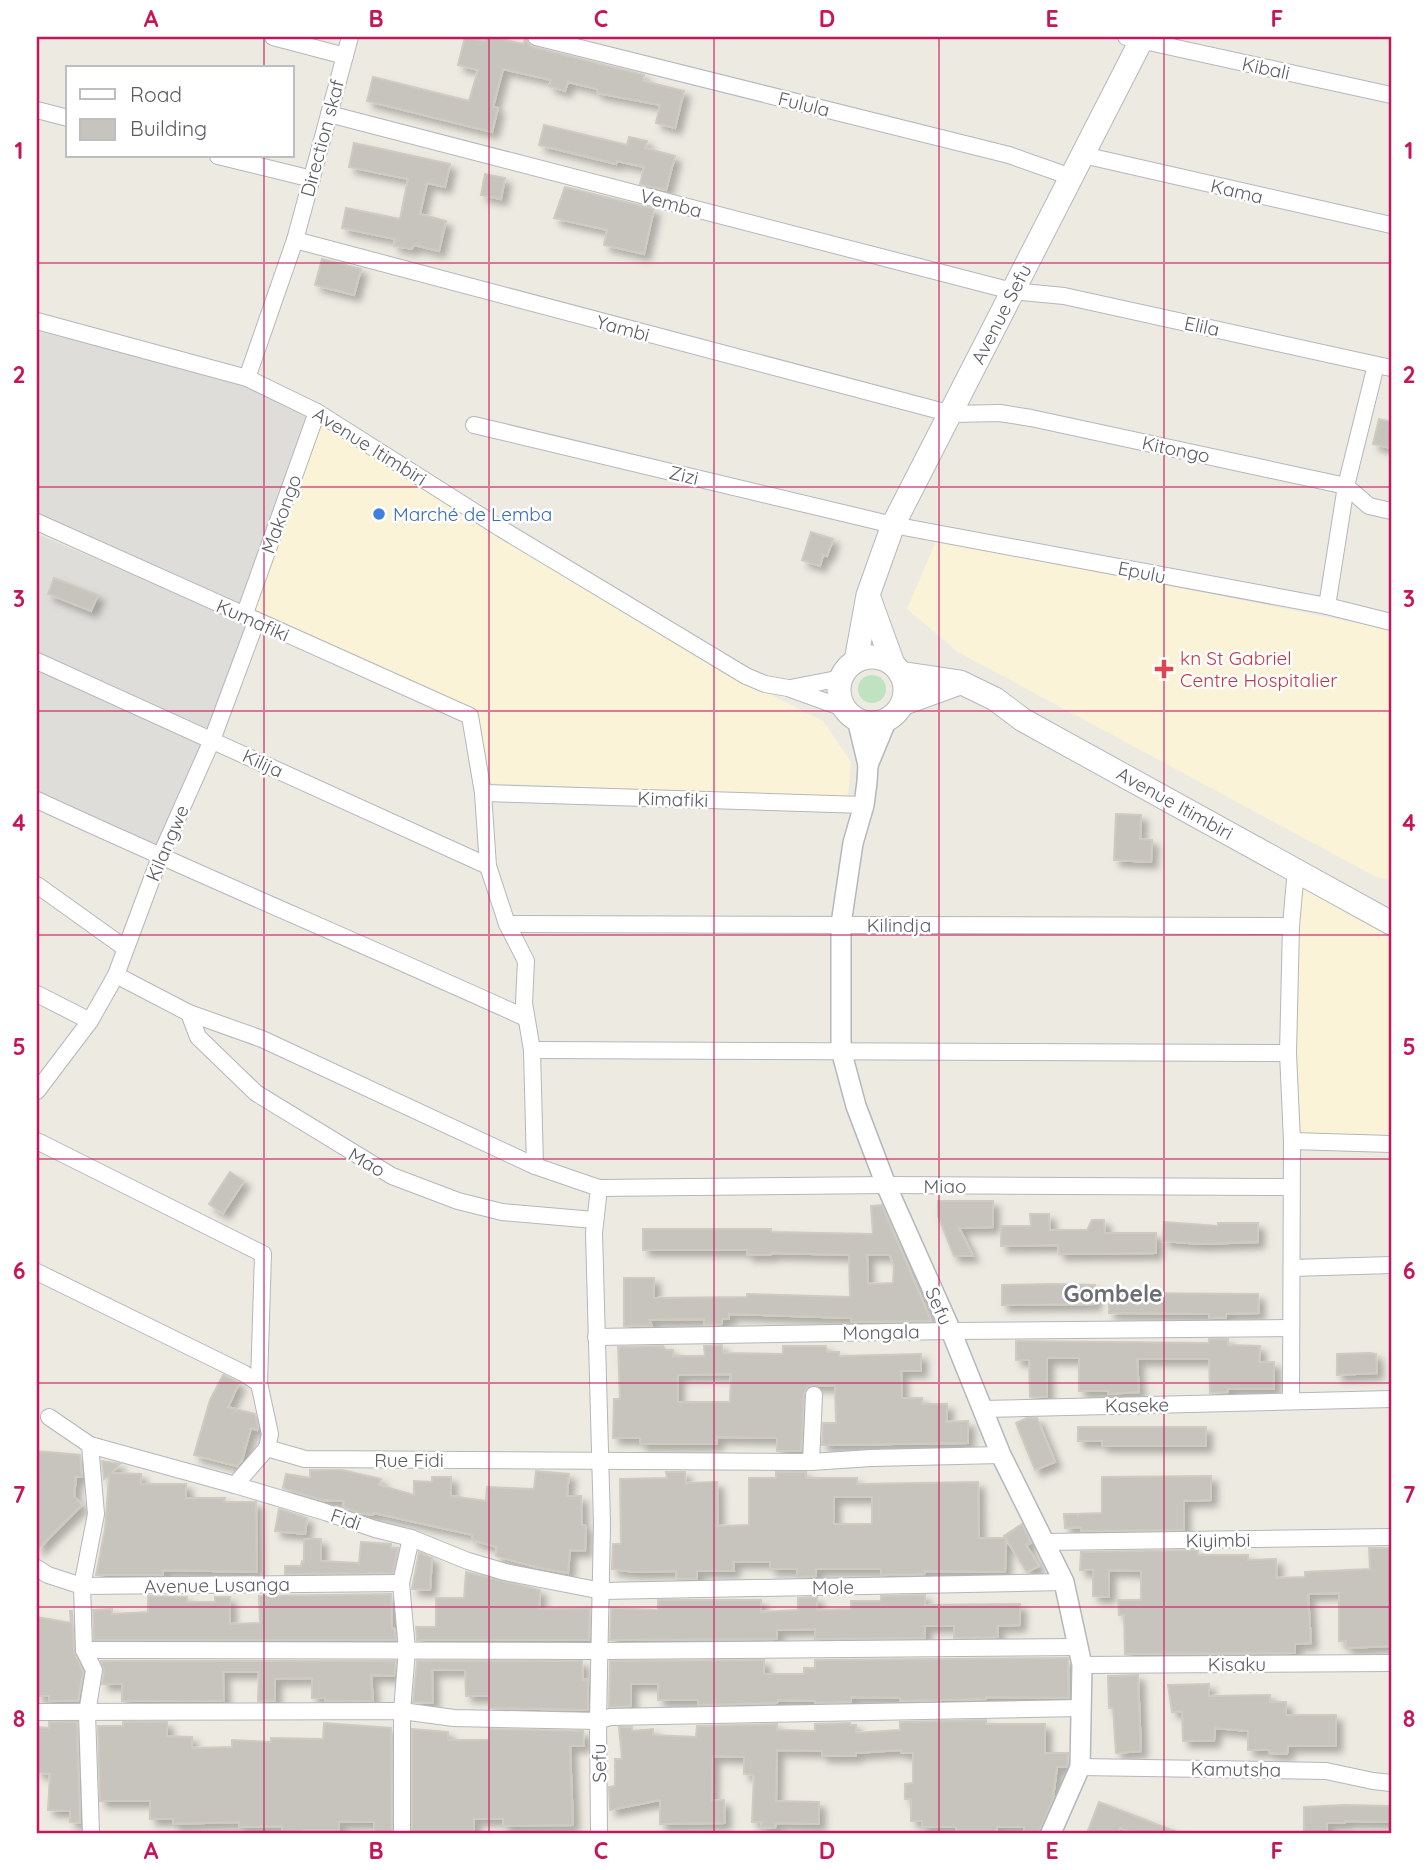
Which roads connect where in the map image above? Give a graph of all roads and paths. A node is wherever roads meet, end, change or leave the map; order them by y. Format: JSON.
{"nodes":[{"id":1,"x":273,"y":37,"type":"edge"},
{"id":2,"x":350,"y":37,"type":"edge"},
{"id":3,"x":536,"y":37,"type":"edge"},
{"id":4,"x":1137,"y":38,"type":"edge"},
{"id":5,"x":345,"y":56,"type":"junction"},
{"id":6,"x":1391,"y":95,"type":"edge"},
{"id":7,"x":37,"y":110,"type":"edge"},
{"id":8,"x":329,"y":114,"type":"junction"},
{"id":9,"x":66,"y":117,"type":"edge"},
{"id":10,"x":1083,"y":155,"type":"junction"},
{"id":11,"x":226,"y":158,"type":"edge"},
{"id":12,"x":1071,"y":177,"type":"junction"},
{"id":13,"x":312,"y":179,"type":"junction"},
{"id":14,"x":1391,"y":225,"type":"edge"},
{"id":15,"x":295,"y":240,"type":"junction"},
{"id":16,"x":1012,"y":291,"type":"junction"},
{"id":17,"x":37,"y":321,"type":"edge"},
{"id":18,"x":1383,"y":366,"type":"edge"},
{"id":19,"x":247,"y":378,"type":"junction"},
{"id":20,"x":317,"y":412,"type":"junction"},
{"id":21,"x":952,"y":414,"type":"junction"},
{"id":22,"x":474,"y":425,"type":"dead end"},
{"id":23,"x":1346,"y":486,"type":"junction"},
{"id":24,"x":1391,"y":511,"type":"edge"},
{"id":25,"x":37,"y":522,"type":"edge"},
{"id":26,"x":893,"y":525,"type":"junction"},
{"id":27,"x":869,"y":595,"type":"junction"},
{"id":28,"x":1327,"y":607,"type":"junction"},
{"id":29,"x":250,"y":619,"type":"junction"},
{"id":30,"x":1391,"y":622,"type":"edge"},
{"id":31,"x":37,"y":661,"type":"edge"},
{"id":32,"x":897,"y":668,"type":"junction"},
{"id":33,"x":849,"y":670,"type":"junction"},
{"id":34,"x":960,"y":682,"type":"junction"},
{"id":35,"x":788,"y":688,"type":"junction"},
{"id":36,"x":894,"y":712,"type":"junction"},
{"id":37,"x":851,"y":714,"type":"junction"},
{"id":38,"x":212,"y":740,"type":"junction"},
{"id":39,"x":868,"y":765,"type":"junction"},
{"id":40,"x":483,"y":793,"type":"junction"},
{"id":41,"x":37,"y":800,"type":"edge"},
{"id":42,"x":864,"y":805,"type":"junction"},
{"id":43,"x":160,"y":857,"type":"junction"},
{"id":44,"x":488,"y":866,"type":"junction"},
{"id":45,"x":1296,"y":869,"type":"junction"},
{"id":46,"x":37,"y":885,"type":"edge"},
{"id":47,"x":1391,"y":923,"type":"edge"},
{"id":48,"x":507,"y":924,"type":"junction"},
{"id":49,"x":841,"y":924,"type":"junction"},
{"id":50,"x":1291,"y":926,"type":"junction"},
{"id":51,"x":125,"y":948,"type":"junction"},
{"id":52,"x":116,"y":975,"type":"junction"},
{"id":53,"x":37,"y":993,"type":"edge"},
{"id":54,"x":189,"y":1013,"type":"junction"},
{"id":55,"x":526,"y":1018,"type":"junction"},
{"id":56,"x":90,"y":1021,"type":"junction"},
{"id":57,"x":532,"y":1050,"type":"junction"},
{"id":58,"x":841,"y":1050,"type":"junction"},
{"id":59,"x":1288,"y":1053,"type":"junction"},
{"id":60,"x":37,"y":1091,"type":"edge"},
{"id":61,"x":1292,"y":1140,"type":"junction"},
{"id":62,"x":37,"y":1141,"type":"edge"},
{"id":63,"x":1391,"y":1144,"type":"edge"},
{"id":64,"x":535,"y":1166,"type":"junction"},
{"id":65,"x":886,"y":1185,"type":"junction"},
{"id":66,"x":1291,"y":1187,"type":"junction"},
{"id":67,"x":599,"y":1188,"type":"junction"},
{"id":68,"x":594,"y":1220,"type":"junction"},
{"id":69,"x":1391,"y":1265,"type":"edge"},
{"id":70,"x":1292,"y":1268,"type":"junction"},
{"id":71,"x":37,"y":1272,"type":"edge"},
{"id":72,"x":1291,"y":1328,"type":"junction"},
{"id":73,"x":951,"y":1331,"type":"junction"},
{"id":74,"x":596,"y":1337,"type":"junction"},
{"id":75,"x":259,"y":1383,"type":"junction"},
{"id":76,"x":814,"y":1395,"type":"dead end"},
{"id":77,"x":1391,"y":1399,"type":"edge"},
{"id":78,"x":1291,"y":1401,"type":"junction"},
{"id":79,"x":983,"y":1409,"type":"junction"},
{"id":80,"x":49,"y":1417,"type":"dead end"},
{"id":81,"x":90,"y":1445,"type":"junction"},
{"id":82,"x":267,"y":1448,"type":"junction"},
{"id":83,"x":1001,"y":1455,"type":"junction"},
{"id":84,"x":599,"y":1460,"type":"junction"},
{"id":85,"x":811,"y":1462,"type":"junction"},
{"id":86,"x":235,"y":1485,"type":"junction"},
{"id":87,"x":1391,"y":1537,"type":"edge"},
{"id":88,"x":411,"y":1538,"type":"junction"},
{"id":89,"x":1046,"y":1542,"type":"junction"},
{"id":90,"x":37,"y":1568,"type":"edge"},
{"id":91,"x":1064,"y":1582,"type":"junction"},
{"id":92,"x":401,"y":1583,"type":"junction"},
{"id":93,"x":82,"y":1586,"type":"junction"},
{"id":94,"x":602,"y":1591,"type":"junction"},
{"id":95,"x":84,"y":1650,"type":"junction"},
{"id":96,"x":407,"y":1650,"type":"junction"},
{"id":97,"x":600,"y":1651,"type":"junction"},
{"id":98,"x":1081,"y":1656,"type":"junction"},
{"id":99,"x":1391,"y":1663,"type":"edge"},
{"id":100,"x":1080,"y":1708,"type":"junction"},
{"id":101,"x":402,"y":1711,"type":"junction"},
{"id":102,"x":37,"y":1712,"type":"edge"},
{"id":103,"x":87,"y":1713,"type":"junction"},
{"id":104,"x":598,"y":1721,"type":"junction"},
{"id":105,"x":1080,"y":1767,"type":"junction"},
{"id":106,"x":1391,"y":1783,"type":"edge"},
{"id":107,"x":91,"y":1833,"type":"edge"},
{"id":108,"x":402,"y":1833,"type":"edge"},
{"id":109,"x":599,"y":1833,"type":"edge"},
{"id":110,"x":1052,"y":1833,"type":"edge"}],
"edges":[{"from":1,"to":5,"type":"street"},
{"from":2,"to":5,"type":"street","name":"Direction skaf"},
{"from":3,"to":12,"type":"street","name":"Fulula"},
{"from":4,"to":6,"type":"street","name":"Kibali"},
{"from":4,"to":10,"type":"main road","name":"Avenue Sefu"},
{"from":5,"to":8,"type":"street","name":"Direction skaf"},
{"from":7,"to":9,"type":"street"},
{"from":8,"to":13,"type":"street","name":"Direction skaf"},
{"from":8,"to":16,"type":"street","name":"Vemba"},
{"from":10,"to":12,"type":"main road","name":"Avenue Sefu"},
{"from":10,"to":14,"type":"street","name":"Kama"},
{"from":11,"to":13,"type":"street"},
{"from":12,"to":16,"type":"main road","name":"Avenue Sefu"},
{"from":13,"to":15,"type":"street","name":"Direction skaf"},
{"from":15,"to":19,"type":"street","name":"Direction skaf"},
{"from":15,"to":21,"type":"street","name":"Yambi"},
{"from":16,"to":18,"type":"street","name":"Elila"},
{"from":16,"to":21,"type":"main road","name":"Avenue Sefu"},
{"from":17,"to":19,"type":"street","name":"Avenue Itimbiri"},
{"from":18,"to":23,"type":"street"},
{"from":19,"to":20,"type":"street","name":"Avenue Itimbiri"},
{"from":20,"to":29,"type":"street","name":"Makongo"},
{"from":20,"to":35,"type":"street","name":"Avenue Itimbiri"},
{"from":21,"to":23,"type":"street","name":"Kitongo"},
{"from":21,"to":26,"type":"main road","name":"Avenue Sefu"},
{"from":22,"to":26,"type":"street","name":"Zizi"},
{"from":23,"to":24,"type":"street","name":"Kitongo"},
{"from":23,"to":28,"type":"street"},
{"from":25,"to":29,"type":"street","name":"Kumafiki"},
{"from":26,"to":27,"type":"main road","name":"Avenue Sefu"},
{"from":26,"to":28,"type":"street","name":"Epulu"},
{"from":27,"to":32,"type":"main road"},
{"from":27,"to":33,"type":"main road","name":"Avenue Sefu"},
{"from":28,"to":30,"type":"street","name":"Epulu"},
{"from":29,"to":38,"type":"street","name":"Makongo"},
{"from":29,"to":40,"type":"street","name":"Kumafiki"},
{"from":31,"to":38,"type":"street","name":"Kilija"},
{"from":32,"to":33,"type":"main road"},
{"from":32,"to":34,"type":"main road","name":"Avenue Itimbiri"},
{"from":32,"to":36,"type":"main road"},
{"from":33,"to":35,"type":"street"},
{"from":33,"to":37,"type":"main road"},
{"from":34,"to":36,"type":"main road"},
{"from":34,"to":45,"type":"main road","name":"Avenue Itimbiri"},
{"from":35,"to":37,"type":"street","name":"Avenue Itimbiri"},
{"from":36,"to":37,"type":"main road"},
{"from":36,"to":39,"type":"street"},
{"from":37,"to":39,"type":"street"},
{"from":38,"to":43,"type":"street","name":"Kilangwe"},
{"from":38,"to":44,"type":"street","name":"Kilija"},
{"from":39,"to":42,"type":"street","name":"Sefu"},
{"from":40,"to":42,"type":"street","name":"Kimafiki"},
{"from":40,"to":44,"type":"street"},
{"from":41,"to":43,"type":"street"},
{"from":42,"to":49,"type":"street","name":"Sefu"},
{"from":43,"to":51,"type":"street","name":"Kilangwe"},
{"from":43,"to":55,"type":"street"},
{"from":44,"to":48,"type":"street"},
{"from":45,"to":47,"type":"main road","name":"Avenue Itimbiri"},
{"from":45,"to":50,"type":"street"},
{"from":46,"to":51,"type":"street"},
{"from":48,"to":49,"type":"street","name":"Kilindja"},
{"from":48,"to":55,"type":"street"},
{"from":49,"to":50,"type":"street","name":"Kilindja"},
{"from":49,"to":58,"type":"street","name":"Sefu"},
{"from":50,"to":59,"type":"street"},
{"from":51,"to":52,"type":"street","name":"Kilangwe"},
{"from":52,"to":54,"type":"street"},
{"from":52,"to":56,"type":"street","name":"Kilangwe"},
{"from":53,"to":56,"type":"street"},
{"from":54,"to":64,"type":"street"},
{"from":54,"to":68,"type":"street","name":"Mao"},
{"from":55,"to":57,"type":"street"},
{"from":56,"to":60,"type":"street","name":"Kilangwe"},
{"from":57,"to":58,"type":"street"},
{"from":57,"to":64,"type":"street"},
{"from":58,"to":59,"type":"street"},
{"from":58,"to":65,"type":"street","name":"Sefu"},
{"from":59,"to":61,"type":"street"},
{"from":61,"to":63,"type":"street"},
{"from":61,"to":66,"type":"street"},
{"from":62,"to":75,"type":"street"},
{"from":64,"to":67,"type":"street"},
{"from":65,"to":66,"type":"street","name":"Miao"},
{"from":65,"to":67,"type":"street","name":"Miao"},
{"from":65,"to":73,"type":"street","name":"Sefu"},
{"from":66,"to":70,"type":"street"},
{"from":67,"to":68,"type":"street","name":"Sefu"},
{"from":68,"to":74,"type":"street","name":"Sefu"},
{"from":69,"to":70,"type":"street"},
{"from":70,"to":72,"type":"street"},
{"from":71,"to":75,"type":"street"},
{"from":72,"to":73,"type":"street","name":"Mongala"},
{"from":72,"to":78,"type":"street"},
{"from":73,"to":74,"type":"street","name":"Mongala"},
{"from":73,"to":79,"type":"street","name":"Sefu"},
{"from":74,"to":84,"type":"street","name":"Sefu"},
{"from":75,"to":82,"type":"street"},
{"from":76,"to":85,"type":"street"},
{"from":77,"to":78,"type":"street","name":"Kaseke"},
{"from":78,"to":79,"type":"street","name":"Kaseke"},
{"from":79,"to":83,"type":"street","name":"Sefu"},
{"from":80,"to":81,"type":"street","name":"Fidi"},
{"from":81,"to":86,"type":"street","name":"Fidi"},
{"from":81,"to":93,"type":"street"},
{"from":82,"to":84,"type":"street","name":"Rue Fidi"},
{"from":82,"to":86,"type":"street"},
{"from":83,"to":85,"type":"street","name":"Rue Fidi"},
{"from":83,"to":89,"type":"street","name":"Sefu"},
{"from":84,"to":85,"type":"street","name":"Rue Fidi"},
{"from":84,"to":94,"type":"street","name":"Sefu"},
{"from":86,"to":88,"type":"street","name":"Fidi"},
{"from":87,"to":89,"type":"street","name":"Kiyimbi"},
{"from":88,"to":92,"type":"street"},
{"from":88,"to":94,"type":"street","name":"Fidi"},
{"from":89,"to":91,"type":"street","name":"Sefu"},
{"from":90,"to":93,"type":"street","name":"Avenue Lusanga"},
{"from":91,"to":94,"type":"street","name":"Mole"},
{"from":91,"to":98,"type":"street","name":"Sefu"},
{"from":92,"to":93,"type":"street","name":"Avenue Lusanga"},
{"from":92,"to":96,"type":"street"},
{"from":93,"to":95,"type":"street"},
{"from":94,"to":97,"type":"street","name":"Sefu"},
{"from":95,"to":96,"type":"street","name":"Kisaku"},
{"from":95,"to":103,"type":"street"},
{"from":96,"to":97,"type":"street","name":"Kisaku"},
{"from":96,"to":101,"type":"street"},
{"from":97,"to":98,"type":"street","name":"Kisaku"},
{"from":97,"to":104,"type":"street","name":"Sefu"},
{"from":98,"to":99,"type":"street","name":"Kisaku"},
{"from":98,"to":100,"type":"street","name":"Sefu"},
{"from":100,"to":104,"type":"street"},
{"from":100,"to":105,"type":"street","name":"Sefu"},
{"from":101,"to":103,"type":"street"},
{"from":101,"to":104,"type":"street"},
{"from":101,"to":108,"type":"street"},
{"from":102,"to":103,"type":"street"},
{"from":103,"to":107,"type":"street"},
{"from":104,"to":109,"type":"street","name":"Sefu"},
{"from":105,"to":106,"type":"street","name":"Kamutsha"},
{"from":105,"to":110,"type":"street","name":"Sefu"}]}
